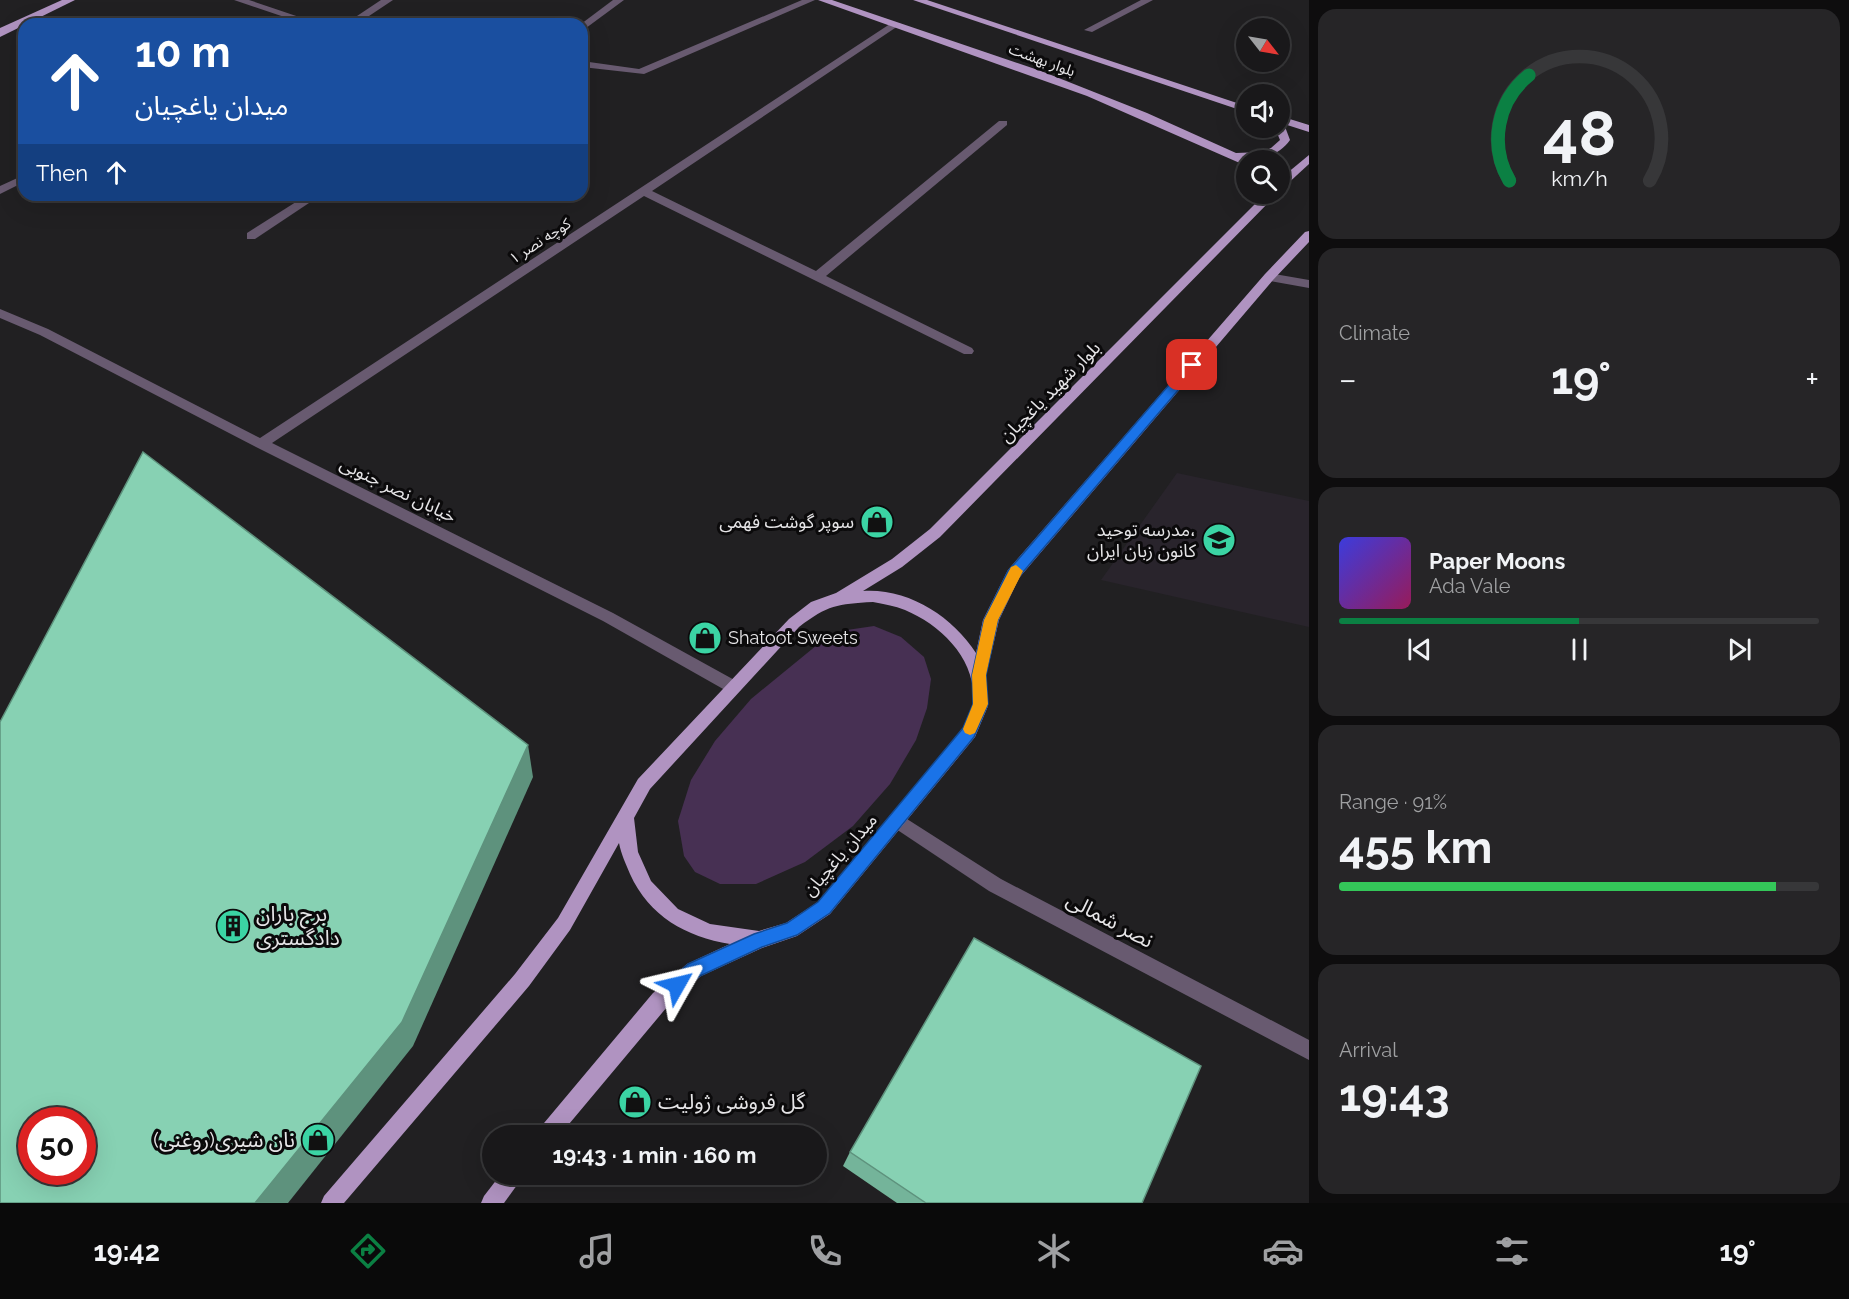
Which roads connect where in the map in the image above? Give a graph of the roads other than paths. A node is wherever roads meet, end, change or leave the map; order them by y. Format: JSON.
{"nodes":[{"id":1,"x":70,"y":0,"type":"edge"},
{"id":2,"x":239,"y":0,"type":"edge"},
{"id":3,"x":388,"y":0,"type":"edge"},
{"id":4,"x":618,"y":0,"type":"edge"},
{"id":5,"x":810,"y":0,"type":"edge"},
{"id":6,"x":823,"y":0,"type":"edge"},
{"id":7,"x":918,"y":0,"type":"edge"},
{"id":8,"x":1148,"y":0,"type":"edge"},
{"id":9,"x":30,"y":18,"type":"edge"},
{"id":10,"x":292,"y":18,"type":"edge"},
{"id":11,"x":360,"y":18,"type":"edge"},
{"id":12,"x":588,"y":23,"type":"edge"},
{"id":13,"x":18,"y":24,"type":"edge"},
{"id":14,"x":896,"y":24,"type":"junction"},
{"id":15,"x":1089,"y":30,"type":"dead end"},
{"id":16,"x":0,"y":33,"type":"edge"},
{"id":17,"x":588,"y":65,"type":"edge"},
{"id":18,"x":1236,"y":106,"type":"edge"},
{"id":19,"x":1290,"y":122,"type":"edge"},
{"id":20,"x":1003,"y":123,"type":"dead end"},
{"id":21,"x":1309,"y":129,"type":"edge"},
{"id":22,"x":1284,"y":138,"type":"edge"},
{"id":23,"x":1234,"y":156,"type":"joint"},
{"id":24,"x":1309,"y":158,"type":"edge"},
{"id":25,"x":1290,"y":174,"type":"edge"},
{"id":26,"x":18,"y":181,"type":"edge"},
{"id":27,"x":0,"y":191,"type":"edge"},
{"id":28,"x":643,"y":191,"type":"junction"},
{"id":29,"x":306,"y":201,"type":"edge"},
{"id":30,"x":1261,"y":204,"type":"edge"},
{"id":31,"x":1309,"y":235,"type":"edge"},
{"id":32,"x":251,"y":236,"type":"dead end"},
{"id":33,"x":817,"y":277,"type":"junction"},
{"id":34,"x":1269,"y":277,"type":"junction"},
{"id":35,"x":1309,"y":284,"type":"edge"},
{"id":36,"x":0,"y":301,"type":"edge"},
{"id":37,"x":0,"y":313,"type":"edge"},
{"id":38,"x":44,"y":332,"type":"junction"},
{"id":39,"x":968,"y":351,"type":"dead end"},
{"id":40,"x":261,"y":444,"type":"junction"},
{"id":41,"x":839,"y":598,"type":"junction"},
{"id":42,"x":979,"y":675,"type":"junction"},
{"id":43,"x":732,"y":687,"type":"junction"},
{"id":44,"x":625,"y":818,"type":"junction"},
{"id":45,"x":896,"y":820,"type":"junction"},
{"id":46,"x":759,"y":940,"type":"junction"},
{"id":47,"x":1309,"y":1050,"type":"edge"},
{"id":48,"x":555,"y":1125,"type":"edge"},
{"id":49,"x":505,"y":1185,"type":"edge"},
{"id":50,"x":331,"y":1203,"type":"edge"},
{"id":51,"x":491,"y":1203,"type":"edge"}],
"edges":[{"from":1,"to":9,"type":"main road"},
{"from":2,"to":10,"type":"street"},
{"from":3,"to":11,"type":"street"},
{"from":4,"to":12,"type":"street"},
{"from":5,"to":17,"type":"street"},
{"from":6,"to":14,"type":"main road","name":"بلوار بهشت"},
{"from":7,"to":18,"type":"main road","name":"بلوار بهشت"},
{"from":8,"to":15,"type":"street"},
{"from":13,"to":16,"type":"main road"},
{"from":14,"to":23,"type":"main road","name":"بلوار بهشت"},
{"from":14,"to":28,"type":"street","name":"کوچه نصر ۱"},
{"from":19,"to":21,"type":"main road"},
{"from":20,"to":33,"type":"street"},
{"from":22,"to":23,"type":"main road"},
{"from":24,"to":25,"type":"main road"},
{"from":26,"to":27,"type":"street"},
{"from":28,"to":33,"type":"street"},
{"from":28,"to":40,"type":"street","name":"کوچه نصر ۱"},
{"from":29,"to":32,"type":"street"},
{"from":30,"to":41,"type":"main road","name":"بلوار شهید یاغچیان"},
{"from":31,"to":34,"type":"main road"},
{"from":33,"to":39,"type":"street"},
{"from":34,"to":35,"type":"street"},
{"from":34,"to":42,"type":"main road"},
{"from":36,"to":38,"type":"street","name":"خیابان نصر جنوبی"},
{"from":37,"to":38,"type":"street","name":"خیابان نصر جنوبی"},
{"from":38,"to":40,"type":"street","name":"خیابان نصر جنوبی"},
{"from":40,"to":43,"type":"street","name":"خیابان نصر جنوبی"},
{"from":41,"to":42,"type":"main road","name":"میدان یاغچیان"},
{"from":41,"to":43,"type":"main road","name":"میدان یاغچیان"},
{"from":42,"to":45,"type":"main road","name":"میدان یاغچیان"},
{"from":43,"to":44,"type":"main road","name":"میدان یاغچیان"},
{"from":44,"to":46,"type":"main road","name":"میدان یاغچیان"},
{"from":44,"to":50,"type":"main road"},
{"from":45,"to":46,"type":"main road","name":"میدان یاغچیان"},
{"from":45,"to":47,"type":"street","name":"نصر شمالی"},
{"from":46,"to":48,"type":"main road"},
{"from":49,"to":51,"type":"main road"}]}
